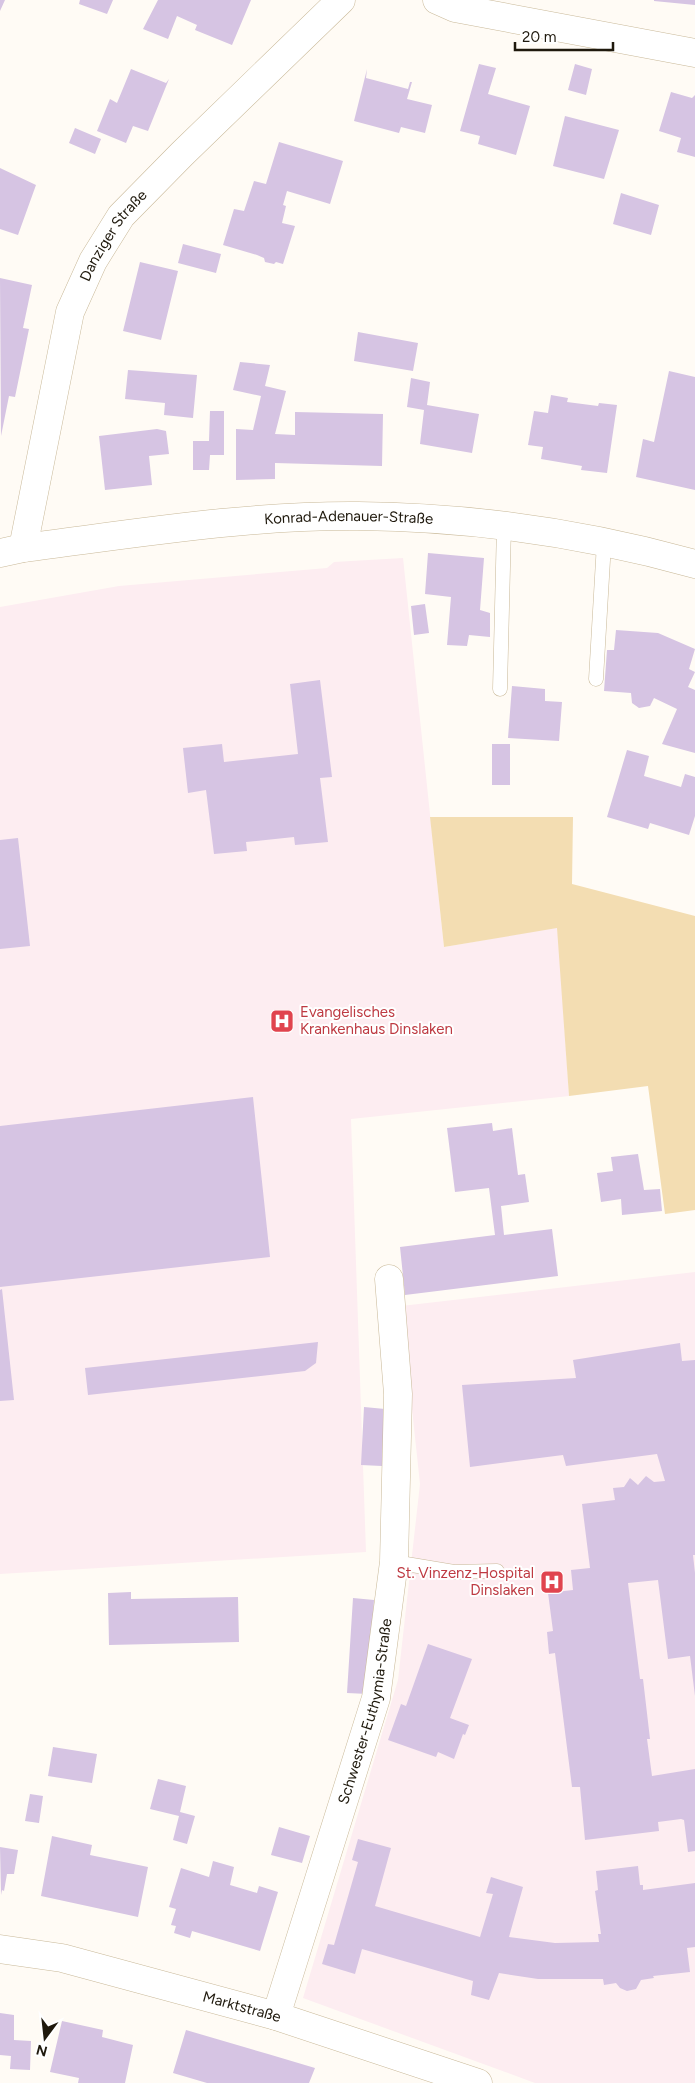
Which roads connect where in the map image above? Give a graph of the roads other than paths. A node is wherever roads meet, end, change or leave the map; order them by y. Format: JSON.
{"nodes":[{"id":1,"x":341,"y":0,"type":"edge"},
{"id":2,"x":436,"y":0,"type":"edge"},
{"id":3,"x":695,"y":53,"type":"edge"},
{"id":4,"x":504,"y":526,"type":"junction"},
{"id":5,"x":604,"y":543,"type":"junction"},
{"id":6,"x":12,"y":551,"type":"edge"},
{"id":7,"x":695,"y":564,"type":"edge"},
{"id":8,"x":596,"y":679,"type":"dead end"},
{"id":9,"x":500,"y":689,"type":"dead end"},
{"id":10,"x":389,"y":1279,"type":"dead end"},
{"id":11,"x":394,"y":1562,"type":"junction"},
{"id":12,"x":496,"y":1571,"type":"dead end"},
{"id":13,"x":0,"y":1949,"type":"edge"},
{"id":14,"x":276,"y":2016,"type":"junction"},
{"id":15,"x":478,"y":2083,"type":"edge"}],
"edges":[{"from":1,"to":6,"type":"street","name":"Danziger Straße"},
{"from":2,"to":3,"type":"street"},
{"from":4,"to":5,"type":"street","name":"Konrad-Adenauer-Straße"},
{"from":4,"to":6,"type":"street","name":"Konrad-Adenauer-Straße"},
{"from":4,"to":9,"type":"lane"},
{"from":5,"to":7,"type":"street","name":"Konrad-Adenauer-Straße"},
{"from":5,"to":8,"type":"lane"},
{"from":10,"to":11,"type":"street","name":"Schwester-Euthymia-Straße"},
{"from":11,"to":12,"type":"lane"},
{"from":11,"to":14,"type":"street","name":"Schwester-Euthymia-Straße"},
{"from":13,"to":14,"type":"street","name":"Marktstraße"},
{"from":14,"to":15,"type":"street","name":"Marktstraße"}]}
